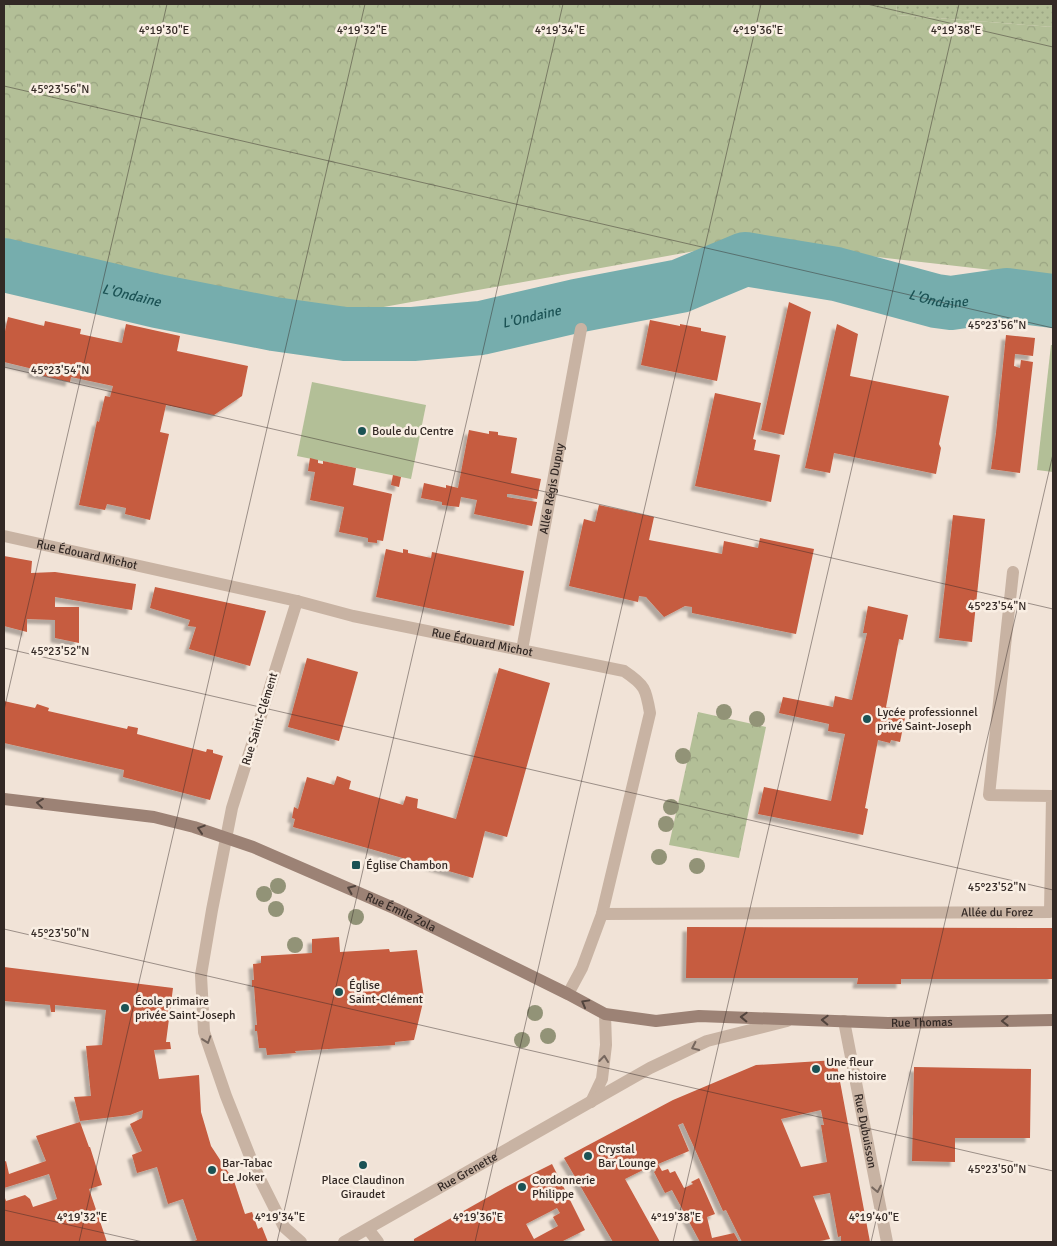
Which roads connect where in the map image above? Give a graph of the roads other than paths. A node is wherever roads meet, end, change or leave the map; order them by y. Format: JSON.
{"nodes":[{"id":1,"x":581,"y":328,"type":"dead end"},
{"id":2,"x":4,"y":536,"type":"edge"},
{"id":3,"x":1014,"y":572,"type":"dead end"},
{"id":4,"x":297,"y":600,"type":"junction"},
{"id":5,"x":522,"y":650,"type":"junction"},
{"id":6,"x":4,"y":799,"type":"edge"},
{"id":7,"x":227,"y":838,"type":"junction"},
{"id":8,"x":602,"y":914,"type":"junction"},
{"id":9,"x":568,"y":994,"type":"junction"},
{"id":10,"x":605,"y":1014,"type":"junction"},
{"id":11,"x":792,"y":1019,"type":"junction"},
{"id":12,"x":1053,"y":1020,"type":"edge"},
{"id":13,"x":844,"y":1021,"type":"junction"},
{"id":14,"x":591,"y":1102,"type":"junction"},
{"id":15,"x":368,"y":1229,"type":"junction"},
{"id":16,"x":301,"y":1242,"type":"edge"},
{"id":17,"x":344,"y":1242,"type":"edge"},
{"id":18,"x":378,"y":1242,"type":"edge"},
{"id":19,"x":887,"y":1242,"type":"edge"}],
"edges":[{"from":1,"to":5,"type":"street","name":"Allée Régis Dupuy"},
{"from":2,"to":4,"type":"street","name":"Rue Édouard Michot"},
{"from":3,"to":8,"type":"street","name":"Allée du Forez"},
{"from":4,"to":5,"type":"street","name":"Rue Édouard Michot"},
{"from":4,"to":7,"type":"street","name":"Rue Saint-Clément"},
{"from":5,"to":8,"type":"street","name":"Rue Édouard Michot"},
{"from":7,"to":6,"type":"main road","name":"Rue Émile Zola","one_way":true},
{"from":9,"to":7,"type":"main road","name":"Rue Émile Zola","one_way":true},
{"from":7,"to":16,"type":"street","name":"Rue Saint-Clément","one_way":true},
{"from":8,"to":9,"type":"street","name":"Rue Édouard Michot"},
{"from":10,"to":9,"type":"main road","name":"Rue Émile Zola","one_way":true},
{"from":11,"to":10,"type":"main road","name":"Rue Émile Zola","one_way":true},
{"from":14,"to":10,"type":"street","one_way":true},
{"from":13,"to":11,"type":"main road","name":"Rue Thomas","one_way":true},
{"from":11,"to":14,"type":"street","name":"Rue Grenette","one_way":true},
{"from":12,"to":13,"type":"main road","name":"Rue Thomas","one_way":true},
{"from":13,"to":19,"type":"street","name":"Rue Dubuisson","one_way":true},
{"from":14,"to":15,"type":"street","name":"Rue Grenette"},
{"from":15,"to":17,"type":"street","name":"Rue Grenette"},
{"from":15,"to":18,"type":"street"}]}
